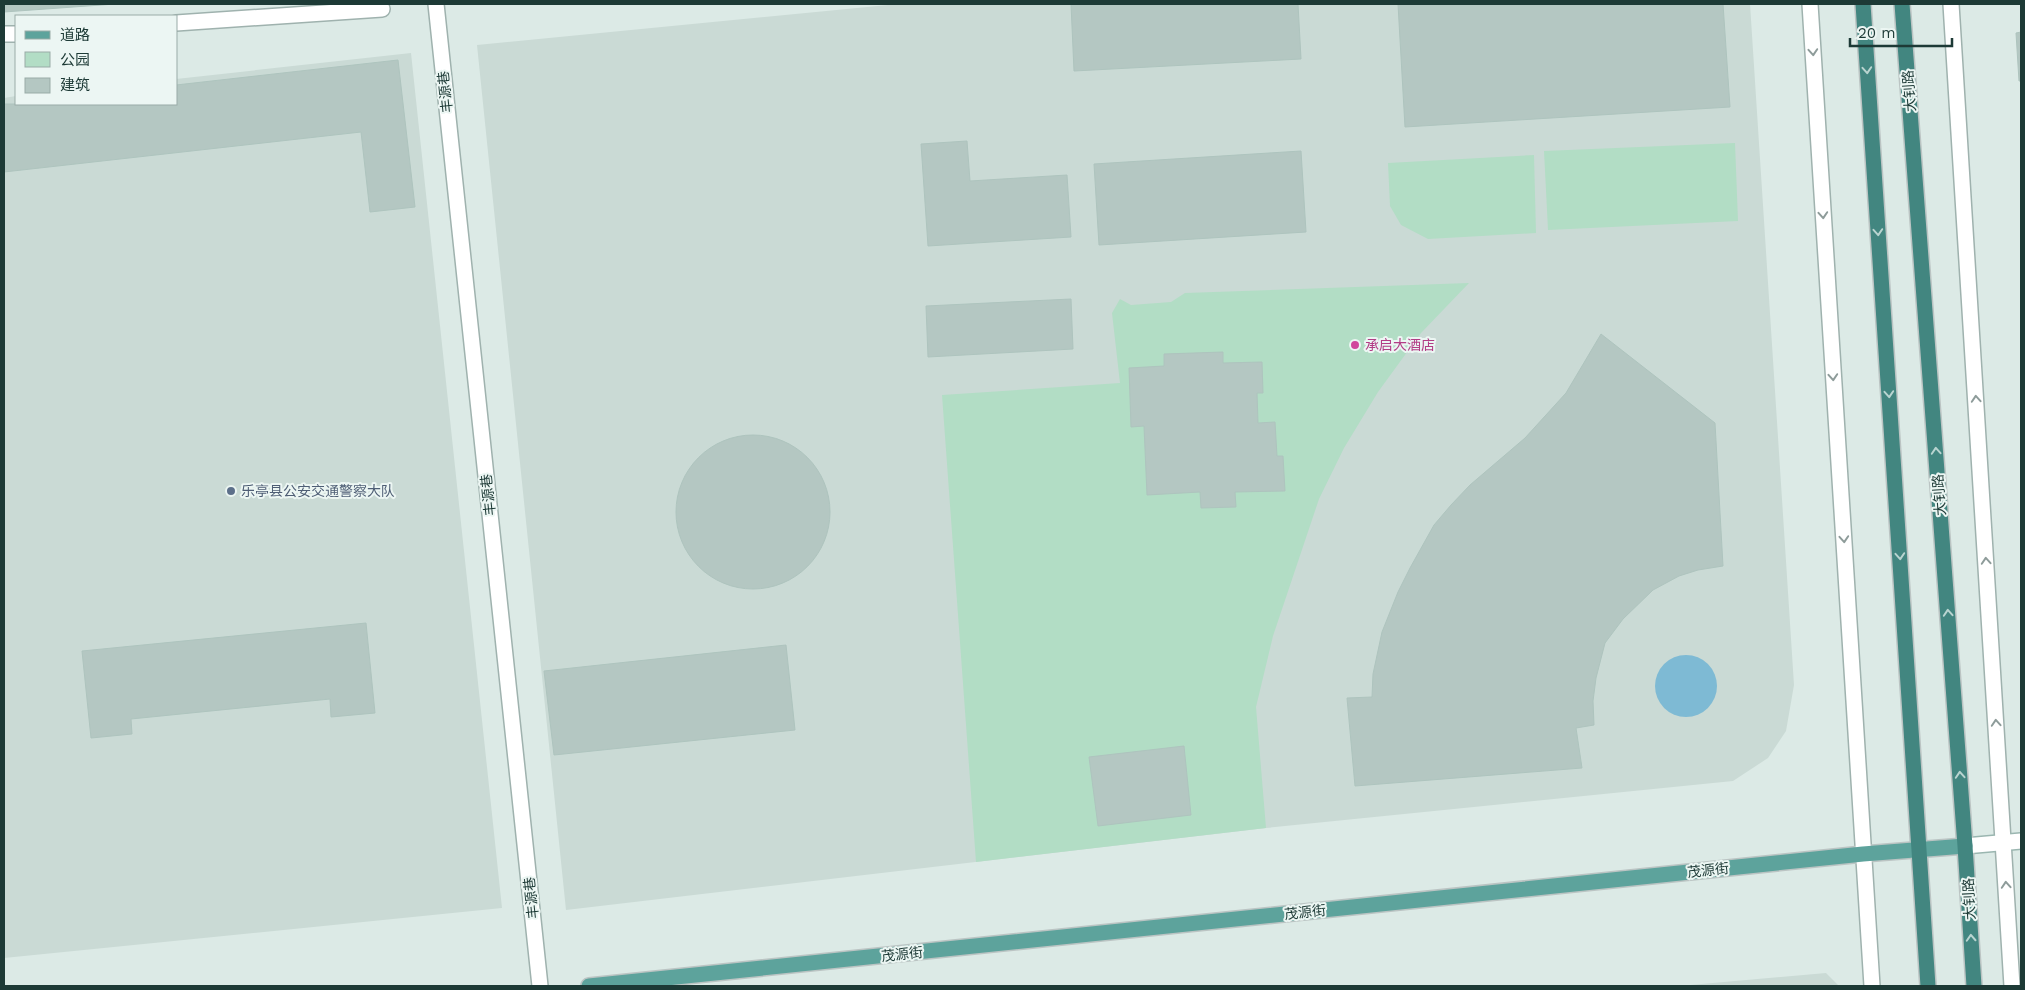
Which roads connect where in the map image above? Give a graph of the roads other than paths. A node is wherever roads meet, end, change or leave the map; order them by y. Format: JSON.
{"nodes":[{"id":1,"x":436,"y":4,"type":"edge"},
{"id":2,"x":1810,"y":4,"type":"edge"},
{"id":3,"x":1863,"y":4,"type":"edge"},
{"id":4,"x":1902,"y":4,"type":"edge"},
{"id":5,"x":1951,"y":4,"type":"edge"},
{"id":6,"x":382,"y":9,"type":"dead end"},
{"id":7,"x":178,"y":23,"type":"edge"},
{"id":8,"x":2021,"y":841,"type":"edge"},
{"id":9,"x":2004,"y":842,"type":"junction"},
{"id":10,"x":1966,"y":846,"type":"junction"},
{"id":11,"x":1919,"y":849,"type":"junction"},
{"id":12,"x":1863,"y":854,"type":"junction"},
{"id":13,"x":540,"y":986,"type":"edge"},
{"id":14,"x":588,"y":986,"type":"edge"},
{"id":15,"x":1872,"y":986,"type":"edge"},
{"id":16,"x":1928,"y":986,"type":"edge"},
{"id":17,"x":1974,"y":986,"type":"edge"},
{"id":18,"x":2012,"y":986,"type":"edge"}],
"edges":[{"from":1,"to":13,"type":"street","name":"丰源巷"},
{"from":2,"to":12,"type":"street","one_way":true},
{"from":3,"to":11,"type":"highway","one_way":true},
{"from":10,"to":4,"type":"highway","name":"大钊路","one_way":true},
{"from":9,"to":5,"type":"street","one_way":true},
{"from":6,"to":7,"type":"street"},
{"from":8,"to":9,"type":"street","name":"茂源街"},
{"from":9,"to":10,"type":"street","name":"茂源街"},
{"from":18,"to":9,"type":"street","one_way":true},
{"from":10,"to":11,"type":"main road","name":"茂源街"},
{"from":17,"to":10,"type":"highway","name":"大钊路","one_way":true},
{"from":11,"to":12,"type":"main road","name":"茂源街"},
{"from":11,"to":16,"type":"highway"},
{"from":12,"to":14,"type":"main road","name":"茂源街"},
{"from":12,"to":15,"type":"street"}]}
